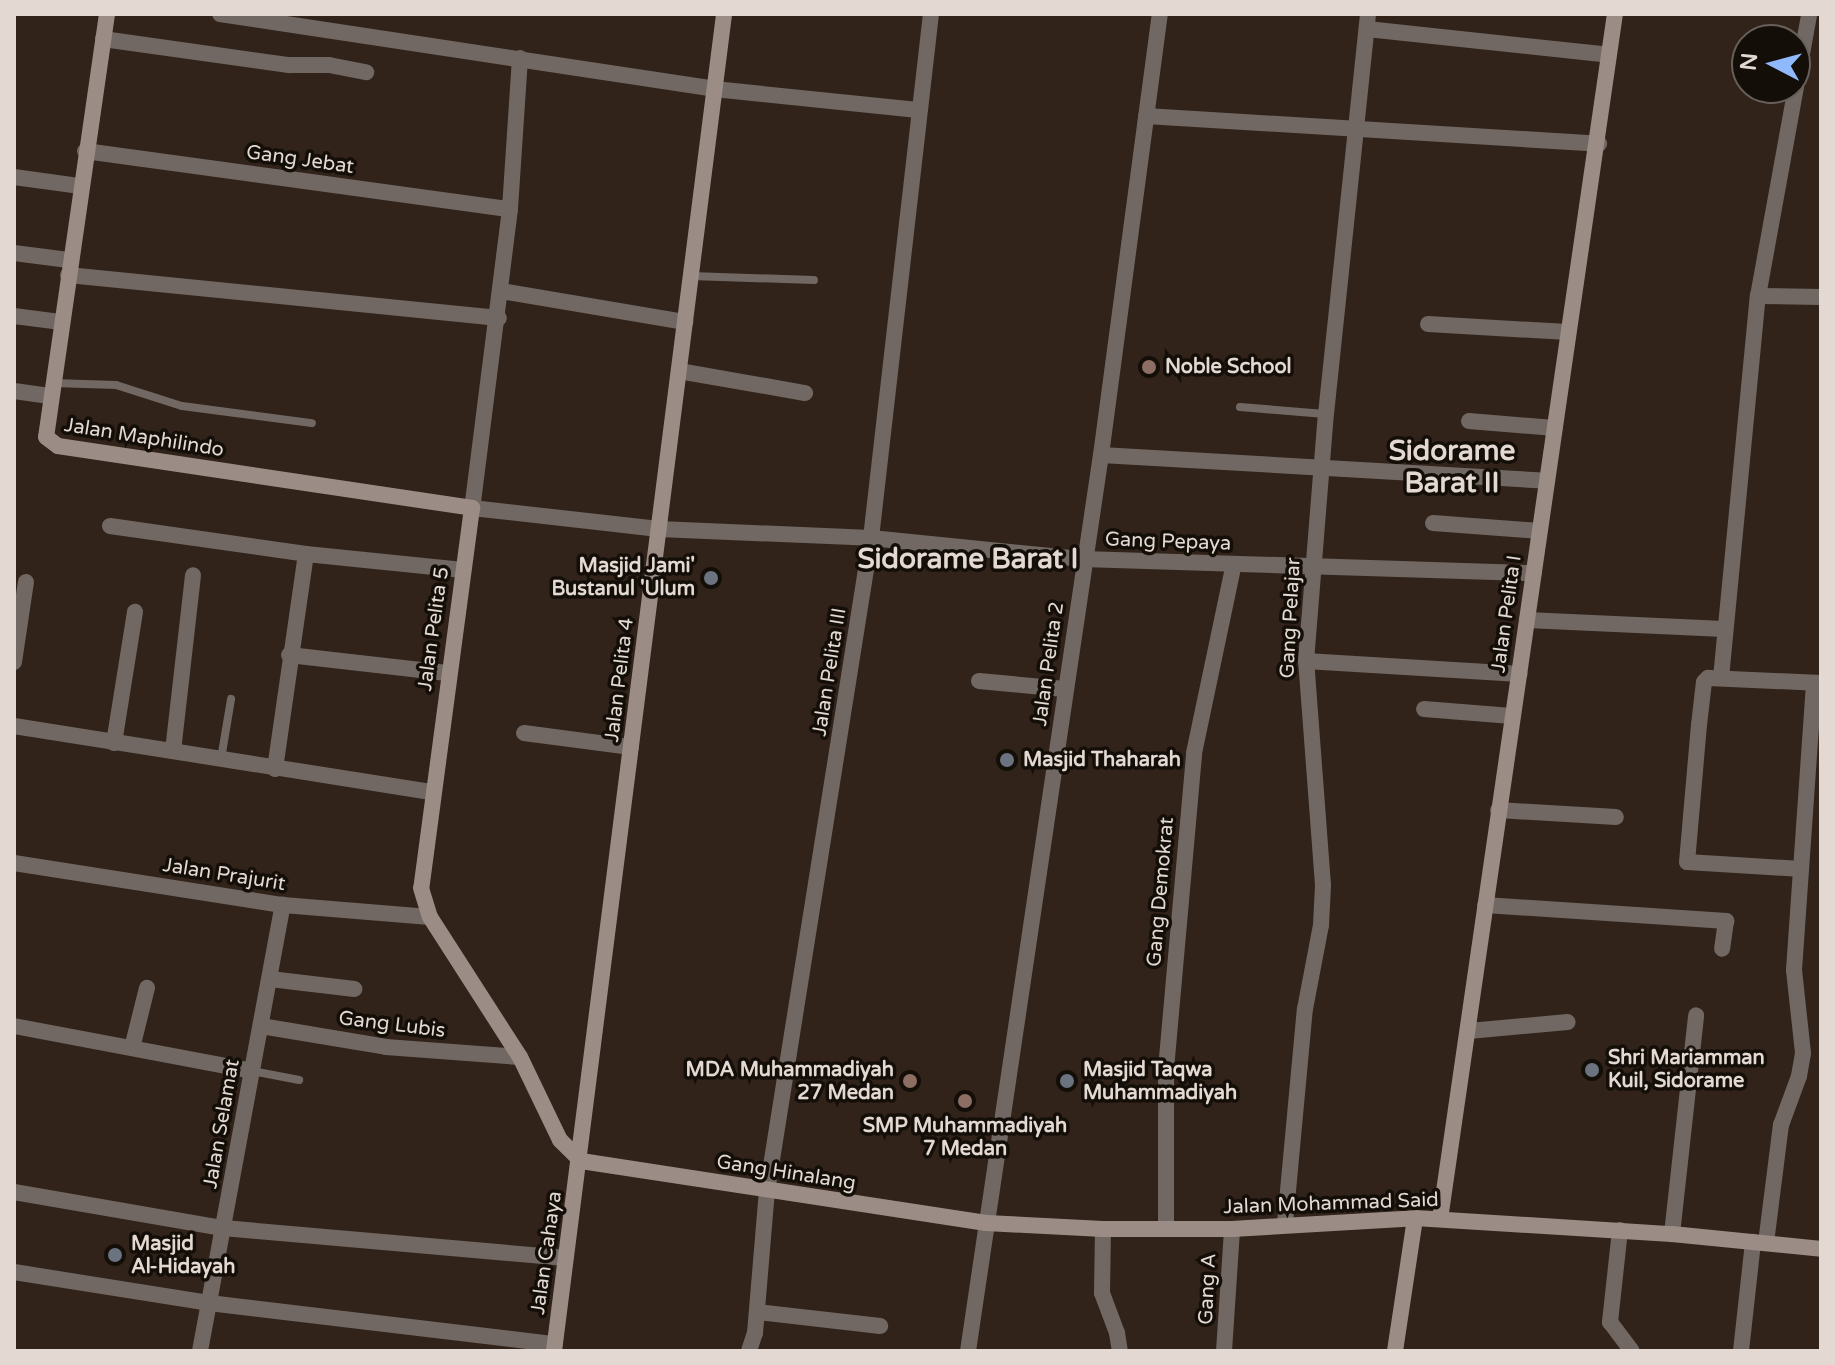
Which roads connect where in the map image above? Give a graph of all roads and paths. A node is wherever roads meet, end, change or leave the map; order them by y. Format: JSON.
{"nodes":[{"id":1,"x":107,"y":14,"type":"edge"},
{"id":2,"x":220,"y":14,"type":"edge"},
{"id":3,"x":724,"y":14,"type":"edge"},
{"id":4,"x":931,"y":14,"type":"edge"},
{"id":5,"x":1160,"y":14,"type":"edge"},
{"id":6,"x":1615,"y":14,"type":"edge"},
{"id":7,"x":1809,"y":14,"type":"edge"},
{"id":8,"x":1368,"y":22,"type":"edge"},
{"id":9,"x":103,"y":39,"type":"junction"},
{"id":10,"x":1609,"y":55,"type":"junction"},
{"id":11,"x":520,"y":58,"type":"junction"},
{"id":12,"x":366,"y":72,"type":"dead end"},
{"id":13,"x":714,"y":89,"type":"junction"},
{"id":14,"x":918,"y":110,"type":"junction"},
{"id":15,"x":1146,"y":116,"type":"junction"},
{"id":16,"x":1358,"y":128,"type":"junction"},
{"id":17,"x":1599,"y":144,"type":"junction"},
{"id":18,"x":85,"y":151,"type":"junction"},
{"id":19,"x":14,"y":177,"type":"edge"},
{"id":20,"x":80,"y":186,"type":"junction"},
{"id":21,"x":510,"y":209,"type":"junction"},
{"id":22,"x":14,"y":253,"type":"edge"},
{"id":23,"x":68,"y":268,"type":"junction"},
{"id":24,"x":691,"y":276,"type":"junction"},
{"id":25,"x":814,"y":280,"type":"dead end"},
{"id":26,"x":501,"y":291,"type":"junction"},
{"id":27,"x":1758,"y":296,"type":"junction"},
{"id":28,"x":1821,"y":297,"type":"edge"},
{"id":29,"x":14,"y":316,"type":"edge"},
{"id":30,"x":499,"y":318,"type":"junction"},
{"id":31,"x":60,"y":322,"type":"junction"},
{"id":32,"x":685,"y":322,"type":"junction"},
{"id":33,"x":1428,"y":324,"type":"dead end"},
{"id":34,"x":1568,"y":332,"type":"junction"},
{"id":35,"x":679,"y":371,"type":"junction"},
{"id":36,"x":51,"y":389,"type":"junction"},
{"id":37,"x":14,"y":391,"type":"edge"},
{"id":38,"x":805,"y":393,"type":"dead end"},
{"id":39,"x":1240,"y":407,"type":"dead end"},
{"id":40,"x":1326,"y":414,"type":"junction"},
{"id":41,"x":1469,"y":421,"type":"dead end"},
{"id":42,"x":312,"y":423,"type":"dead end"},
{"id":43,"x":1555,"y":428,"type":"junction"},
{"id":44,"x":1101,"y":455,"type":"junction"},
{"id":45,"x":1321,"y":465,"type":"junction"},
{"id":46,"x":1546,"y":481,"type":"junction"},
{"id":47,"x":472,"y":508,"type":"junction"},
{"id":48,"x":1433,"y":523,"type":"dead end"},
{"id":49,"x":110,"y":526,"type":"dead end"},
{"id":50,"x":659,"y":529,"type":"junction"},
{"id":51,"x":1539,"y":531,"type":"junction"},
{"id":52,"x":871,"y":538,"type":"junction"},
{"id":53,"x":306,"y":554,"type":"junction"},
{"id":54,"x":1083,"y":559,"type":"junction"},
{"id":55,"x":1234,"y":564,"type":"junction"},
{"id":56,"x":1314,"y":565,"type":"junction"},
{"id":57,"x":463,"y":570,"type":"junction"},
{"id":58,"x":1534,"y":573,"type":"junction"},
{"id":59,"x":193,"y":575,"type":"dead end"},
{"id":60,"x":26,"y":582,"type":"dead end"},
{"id":61,"x":135,"y":612,"type":"dead end"},
{"id":62,"x":1527,"y":620,"type":"junction"},
{"id":63,"x":1724,"y":629,"type":"junction"},
{"id":64,"x":289,"y":655,"type":"junction"},
{"id":65,"x":1306,"y":661,"type":"junction"},
{"id":66,"x":14,"y":662,"type":"edge"},
{"id":67,"x":447,"y":673,"type":"junction"},
{"id":68,"x":1520,"y":674,"type":"junction"},
{"id":69,"x":1721,"y":678,"type":"junction"},
{"id":70,"x":979,"y":681,"type":"dead end"},
{"id":71,"x":1818,"y":683,"type":"edge"},
{"id":72,"x":1065,"y":689,"type":"junction"},
{"id":73,"x":231,"y":699,"type":"dead end"},
{"id":74,"x":1424,"y":709,"type":"dead end"},
{"id":75,"x":1512,"y":716,"type":"junction"},
{"id":76,"x":14,"y":726,"type":"edge"},
{"id":77,"x":524,"y":733,"type":"dead end"},
{"id":78,"x":114,"y":743,"type":"junction"},
{"id":79,"x":631,"y":747,"type":"junction"},
{"id":80,"x":173,"y":751,"type":"junction"},
{"id":81,"x":221,"y":759,"type":"junction"},
{"id":82,"x":275,"y":769,"type":"junction"},
{"id":83,"x":431,"y":792,"type":"junction"},
{"id":84,"x":1498,"y":810,"type":"junction"},
{"id":85,"x":1616,"y":817,"type":"dead end"},
{"id":86,"x":14,"y":863,"type":"edge"},
{"id":87,"x":1801,"y":869,"type":"junction"},
{"id":88,"x":283,"y":905,"type":"junction"},
{"id":89,"x":1485,"y":905,"type":"junction"},
{"id":90,"x":430,"y":917,"type":"junction"},
{"id":91,"x":1722,"y":949,"type":"dead end"},
{"id":92,"x":270,"y":979,"type":"junction"},
{"id":93,"x":147,"y":988,"type":"dead end"},
{"id":94,"x":354,"y":989,"type":"dead end"},
{"id":95,"x":1696,"y":1015,"type":"dead end"},
{"id":96,"x":1568,"y":1022,"type":"dead end"},
{"id":97,"x":14,"y":1026,"type":"edge"},
{"id":98,"x":261,"y":1026,"type":"junction"},
{"id":99,"x":1469,"y":1031,"type":"junction"},
{"id":100,"x":132,"y":1048,"type":"junction"},
{"id":101,"x":520,"y":1057,"type":"junction"},
{"id":102,"x":252,"y":1071,"type":"junction"},
{"id":103,"x":299,"y":1080,"type":"dead end"},
{"id":104,"x":581,"y":1161,"type":"junction"},
{"id":105,"x":767,"y":1191,"type":"junction"},
{"id":106,"x":14,"y":1192,"type":"edge"},
{"id":107,"x":1415,"y":1218,"type":"junction"},
{"id":108,"x":1440,"y":1219,"type":"junction"},
{"id":109,"x":986,"y":1223,"type":"junction"},
{"id":110,"x":1285,"y":1223,"type":"junction"},
{"id":111,"x":223,"y":1228,"type":"junction"},
{"id":112,"x":1166,"y":1228,"type":"junction"},
{"id":113,"x":1103,"y":1229,"type":"junction"},
{"id":114,"x":1232,"y":1229,"type":"junction"},
{"id":115,"x":1620,"y":1230,"type":"junction"},
{"id":116,"x":1672,"y":1234,"type":"junction"},
{"id":117,"x":1760,"y":1243,"type":"junction"},
{"id":118,"x":1821,"y":1249,"type":"edge"},
{"id":119,"x":566,"y":1258,"type":"junction"},
{"id":120,"x":14,"y":1272,"type":"edge"},
{"id":121,"x":209,"y":1303,"type":"junction"},
{"id":122,"x":757,"y":1312,"type":"junction"},
{"id":123,"x":880,"y":1326,"type":"dead end"},
{"id":124,"x":554,"y":1348,"type":"edge"},
{"id":125,"x":200,"y":1351,"type":"edge"},
{"id":126,"x":749,"y":1351,"type":"edge"},
{"id":127,"x":968,"y":1351,"type":"edge"},
{"id":128,"x":1120,"y":1351,"type":"edge"},
{"id":129,"x":1224,"y":1351,"type":"edge"},
{"id":130,"x":1395,"y":1351,"type":"edge"},
{"id":131,"x":1632,"y":1351,"type":"edge"},
{"id":132,"x":1741,"y":1351,"type":"edge"}],
"edges":[{"from":1,"to":9,"type":"street","name":"Jalan Maphilindo"},
{"from":2,"to":11,"type":"street"},
{"from":3,"to":13,"type":"street","name":"Jalan Pelita 4"},
{"from":4,"to":14,"type":"street","name":"Jalan Pelita III"},
{"from":5,"to":15,"type":"street","name":"Jalan Pelita 2"},
{"from":6,"to":10,"type":"street","name":"Jalan Pelita I"},
{"from":7,"to":27,"type":"street"},
{"from":8,"to":10,"type":"street"},
{"from":8,"to":16,"type":"street","name":"Gang Pelajar"},
{"from":9,"to":12,"type":"street"},
{"from":9,"to":18,"type":"street","name":"Jalan Maphilindo"},
{"from":10,"to":17,"type":"street","name":"Jalan Pelita I"},
{"from":11,"to":13,"type":"street"},
{"from":11,"to":21,"type":"street","name":"Jalan Pelita 5"},
{"from":13,"to":14,"type":"street"},
{"from":13,"to":24,"type":"street","name":"Jalan Pelita 4"},
{"from":14,"to":52,"type":"street","name":"Jalan Pelita III"},
{"from":15,"to":16,"type":"street"},
{"from":15,"to":44,"type":"street","name":"Jalan Pelita 2"},
{"from":16,"to":17,"type":"street"},
{"from":16,"to":40,"type":"street","name":"Gang Pelajar"},
{"from":17,"to":34,"type":"street","name":"Jalan Pelita I"},
{"from":18,"to":20,"type":"street","name":"Jalan Maphilindo"},
{"from":18,"to":21,"type":"street","name":"Gang Jebat"},
{"from":19,"to":20,"type":"street"},
{"from":20,"to":23,"type":"street","name":"Jalan Maphilindo"},
{"from":21,"to":26,"type":"street","name":"Jalan Pelita 5"},
{"from":22,"to":23,"type":"street"},
{"from":23,"to":30,"type":"street"},
{"from":23,"to":31,"type":"street","name":"Jalan Maphilindo"},
{"from":24,"to":25,"type":"lane"},
{"from":24,"to":32,"type":"street","name":"Jalan Pelita 4"},
{"from":26,"to":30,"type":"street","name":"Jalan Pelita 5"},
{"from":26,"to":32,"type":"street"},
{"from":27,"to":28,"type":"street"},
{"from":27,"to":63,"type":"street"},
{"from":29,"to":31,"type":"street"},
{"from":30,"to":47,"type":"street","name":"Jalan Pelita 5"},
{"from":31,"to":36,"type":"street","name":"Jalan Maphilindo"},
{"from":32,"to":35,"type":"street","name":"Jalan Pelita 4"},
{"from":33,"to":34,"type":"street"},
{"from":34,"to":43,"type":"street","name":"Jalan Pelita I"},
{"from":35,"to":38,"type":"street"},
{"from":35,"to":50,"type":"street","name":"Jalan Pelita 4"},
{"from":36,"to":37,"type":"street"},
{"from":36,"to":42,"type":"lane"},
{"from":36,"to":47,"type":"street","name":"Jalan Maphilindo"},
{"from":39,"to":40,"type":"lane"},
{"from":40,"to":45,"type":"street","name":"Gang Pelajar"},
{"from":41,"to":43,"type":"street"},
{"from":43,"to":46,"type":"street","name":"Jalan Pelita I"},
{"from":44,"to":45,"type":"street"},
{"from":44,"to":54,"type":"street","name":"Jalan Pelita 2"},
{"from":45,"to":46,"type":"street"},
{"from":45,"to":56,"type":"street","name":"Gang Pelajar"},
{"from":46,"to":51,"type":"street","name":"Jalan Pelita I"},
{"from":47,"to":50,"type":"street","name":"Gang Pepaya"},
{"from":47,"to":57,"type":"street","name":"Jalan Pelita 5"},
{"from":48,"to":51,"type":"street"},
{"from":49,"to":53,"type":"street"},
{"from":50,"to":52,"type":"street","name":"Gang Pepaya"},
{"from":50,"to":79,"type":"street","name":"Jalan Pelita 4"},
{"from":51,"to":58,"type":"street","name":"Jalan Pelita I"},
{"from":52,"to":54,"type":"street","name":"Gang Pepaya"},
{"from":52,"to":105,"type":"street","name":"Jalan Pelita III"},
{"from":53,"to":57,"type":"street"},
{"from":53,"to":64,"type":"street"},
{"from":54,"to":55,"type":"street","name":"Gang Pepaya"},
{"from":54,"to":72,"type":"street","name":"Jalan Pelita 2"},
{"from":55,"to":56,"type":"street","name":"Gang Pepaya"},
{"from":55,"to":112,"type":"street","name":"Gang Demokrat"},
{"from":56,"to":58,"type":"street","name":"Gang Pepaya"},
{"from":56,"to":65,"type":"street","name":"Gang Pelajar"},
{"from":57,"to":67,"type":"street","name":"Jalan Pelita 5"},
{"from":58,"to":62,"type":"street","name":"Jalan Pelita I"},
{"from":59,"to":80,"type":"street"},
{"from":60,"to":66,"type":"street"},
{"from":61,"to":78,"type":"street"},
{"from":62,"to":63,"type":"street"},
{"from":62,"to":68,"type":"street","name":"Jalan Pelita I"},
{"from":63,"to":69,"type":"street"},
{"from":64,"to":67,"type":"street"},
{"from":64,"to":82,"type":"street"},
{"from":65,"to":68,"type":"street"},
{"from":65,"to":110,"type":"street","name":"Gang Pelajar"},
{"from":67,"to":83,"type":"street","name":"Jalan Pelita 5"},
{"from":68,"to":75,"type":"street","name":"Jalan Pelita I"},
{"from":69,"to":71,"type":"street"},
{"from":69,"to":87,"type":"street"},
{"from":70,"to":72,"type":"street"},
{"from":71,"to":87,"type":"street"},
{"from":72,"to":109,"type":"street","name":"Jalan Pelita 2"},
{"from":73,"to":81,"type":"lane"},
{"from":74,"to":75,"type":"street"},
{"from":75,"to":84,"type":"street","name":"Jalan Pelita I"},
{"from":76,"to":78,"type":"street"},
{"from":77,"to":79,"type":"street"},
{"from":78,"to":80,"type":"street"},
{"from":79,"to":104,"type":"street","name":"Jalan Pelita 4"},
{"from":80,"to":81,"type":"street"},
{"from":81,"to":82,"type":"street"},
{"from":82,"to":83,"type":"street"},
{"from":83,"to":90,"type":"street","name":"Jalan Pelita 5"},
{"from":84,"to":85,"type":"street"},
{"from":84,"to":89,"type":"street","name":"Jalan Pelita I"},
{"from":86,"to":88,"type":"street","name":"Jalan Prajurit"},
{"from":87,"to":117,"type":"street"},
{"from":88,"to":90,"type":"street","name":"Jalan Prajurit"},
{"from":88,"to":92,"type":"street","name":"Jalan Selamat"},
{"from":89,"to":91,"type":"street"},
{"from":89,"to":99,"type":"street","name":"Jalan Pelita I"},
{"from":90,"to":101,"type":"street","name":"Jalan Pelita 5"},
{"from":92,"to":94,"type":"street"},
{"from":92,"to":98,"type":"street","name":"Jalan Selamat"},
{"from":93,"to":100,"type":"street"},
{"from":95,"to":116,"type":"street"},
{"from":96,"to":99,"type":"street"},
{"from":97,"to":100,"type":"street"},
{"from":98,"to":101,"type":"street","name":"Gang Lubis"},
{"from":98,"to":102,"type":"street","name":"Jalan Selamat"},
{"from":99,"to":108,"type":"street","name":"Jalan Pelita I"},
{"from":100,"to":102,"type":"street"},
{"from":101,"to":104,"type":"street","name":"Jalan Pelita 5"},
{"from":102,"to":103,"type":"lane"},
{"from":102,"to":111,"type":"street","name":"Jalan Selamat"},
{"from":104,"to":105,"type":"street","name":"Gang Hinalang"},
{"from":104,"to":119,"type":"street","name":"Jalan Cahaya"},
{"from":105,"to":109,"type":"street","name":"Gang Hinalang"},
{"from":105,"to":122,"type":"street","name":"Jalan Pelita III"},
{"from":106,"to":111,"type":"street"},
{"from":107,"to":108,"type":"street","name":"Jalan Mohammad Said"},
{"from":107,"to":110,"type":"street","name":"Jalan Mohammad Said"},
{"from":107,"to":130,"type":"street"},
{"from":108,"to":115,"type":"street","name":"Jalan Mohammad Said"},
{"from":109,"to":113,"type":"street","name":"Jalan Mohammad Said"},
{"from":109,"to":127,"type":"street","name":"Jalan Pelita 2"},
{"from":110,"to":114,"type":"street","name":"Jalan Mohammad Said"},
{"from":111,"to":119,"type":"street"},
{"from":111,"to":121,"type":"street","name":"Jalan Selamat"},
{"from":112,"to":113,"type":"street","name":"Jalan Mohammad Said"},
{"from":112,"to":114,"type":"street","name":"Jalan Mohammad Said"},
{"from":113,"to":128,"type":"street"},
{"from":114,"to":129,"type":"street","name":"Gang A"},
{"from":115,"to":116,"type":"street","name":"Jalan Mohammad Said"},
{"from":115,"to":131,"type":"street"},
{"from":116,"to":117,"type":"street","name":"Jalan Mohammad Said"},
{"from":117,"to":118,"type":"street","name":"Jalan Mohammad Said"},
{"from":117,"to":132,"type":"street"},
{"from":119,"to":124,"type":"street","name":"Jalan Cahaya"},
{"from":120,"to":121,"type":"street"},
{"from":121,"to":124,"type":"street"},
{"from":121,"to":125,"type":"street","name":"Jalan Selamat"},
{"from":122,"to":123,"type":"street"},
{"from":122,"to":126,"type":"street","name":"Jalan Pelita III"}]}
